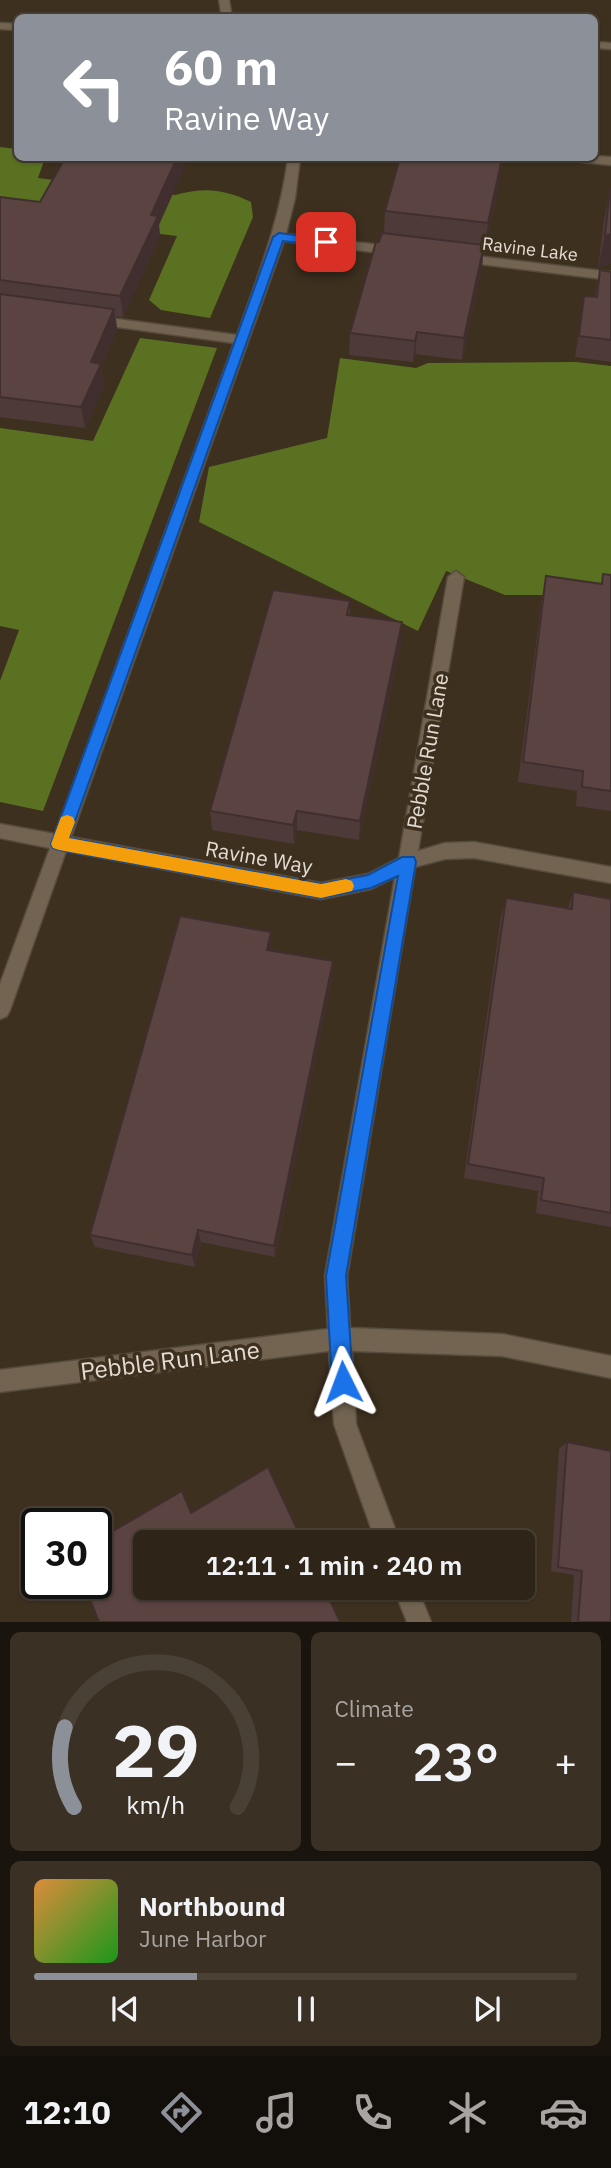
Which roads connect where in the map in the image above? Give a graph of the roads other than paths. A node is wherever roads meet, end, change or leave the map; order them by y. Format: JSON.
{"nodes":[{"id":1,"x":295,"y":161,"type":"edge"},
{"id":2,"x":279,"y":237,"type":"junction"},
{"id":3,"x":404,"y":251,"type":"edge"},
{"id":4,"x":446,"y":256,"type":"edge"},
{"id":5,"x":611,"y":276,"type":"edge"},
{"id":6,"x":79,"y":318,"type":"edge"},
{"id":7,"x":241,"y":340,"type":"junction"},
{"id":8,"x":456,"y":577,"type":"dead end"},
{"id":9,"x":0,"y":831,"type":"edge"},
{"id":10,"x":59,"y":844,"type":"junction"},
{"id":11,"x":408,"y":862,"type":"junction"},
{"id":12,"x":611,"y":875,"type":"edge"},
{"id":13,"x":0,"y":1010,"type":"edge"},
{"id":14,"x":340,"y":1339,"type":"junction"},
{"id":15,"x":611,"y":1367,"type":"edge"},
{"id":16,"x":0,"y":1381,"type":"edge"},
{"id":17,"x":384,"y":1530,"type":"edge"},
{"id":18,"x":410,"y":1600,"type":"edge"},
{"id":19,"x":419,"y":1622,"type":"edge"}],
"edges":[{"from":1,"to":2,"type":"street"},
{"from":2,"to":3,"type":"street"},
{"from":2,"to":7,"type":"street"},
{"from":4,"to":5,"type":"street","name":"Ravine Lake"},
{"from":6,"to":7,"type":"street"},
{"from":7,"to":10,"type":"street"},
{"from":8,"to":11,"type":"street","name":"Pebble Run Lane"},
{"from":9,"to":10,"type":"street","name":"Ravine Way"},
{"from":10,"to":11,"type":"street","name":"Ravine Way"},
{"from":10,"to":13,"type":"street"},
{"from":11,"to":12,"type":"street","name":"Ravine Way"},
{"from":11,"to":14,"type":"street","name":"Pebble Run Lane"},
{"from":14,"to":15,"type":"street","name":"Pebble Run Lane"},
{"from":14,"to":16,"type":"street","name":"Pebble Run Lane"},
{"from":14,"to":17,"type":"street","name":"Pebble Run Lane"},
{"from":18,"to":19,"type":"street"}]}
